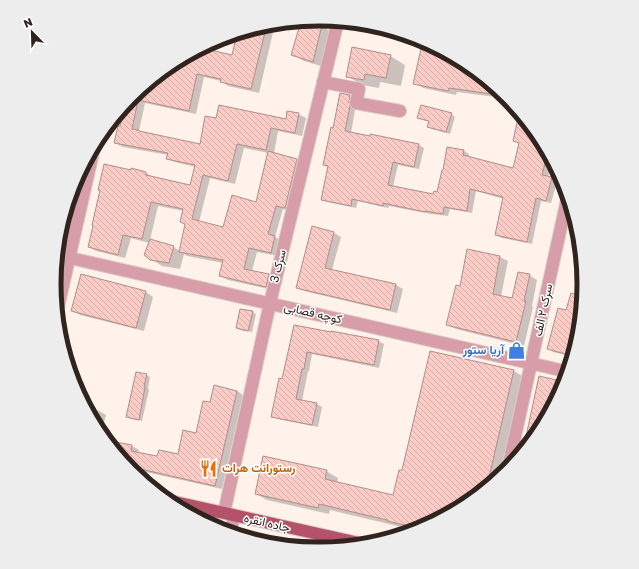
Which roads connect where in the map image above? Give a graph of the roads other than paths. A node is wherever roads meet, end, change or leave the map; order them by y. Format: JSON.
{"nodes":[{"id":1,"x":337,"y":27,"type":"edge"},
{"id":2,"x":323,"y":82,"type":"junction"},
{"id":3,"x":400,"y":111,"type":"dead end"},
{"id":4,"x":87,"y":172,"type":"edge"},
{"id":5,"x":565,"y":206,"type":"edge"},
{"id":6,"x":63,"y":257,"type":"edge"},
{"id":7,"x":270,"y":303,"type":"junction"},
{"id":8,"x":531,"y":363,"type":"junction"},
{"id":9,"x":563,"y":371,"type":"edge"},
{"id":10,"x":510,"y":459,"type":"edge"},
{"id":11,"x":184,"y":504,"type":"edge"},
{"id":12,"x":229,"y":514,"type":"junction"},
{"id":13,"x":230,"y":526,"type":"edge"},
{"id":14,"x":351,"y":541,"type":"edge"}],
"edges":[{"from":1,"to":2,"type":"street","name":"سرک 3"},
{"from":2,"to":3,"type":"street"},
{"from":2,"to":7,"type":"street","name":"سرک 3"},
{"from":4,"to":6,"type":"street"},
{"from":5,"to":8,"type":"street","name":"سرک ۲ الف"},
{"from":6,"to":7,"type":"street","name":"کوچه قصابی"},
{"from":7,"to":8,"type":"street","name":"کوچه قصابی"},
{"from":7,"to":12,"type":"street","name":"سرک 3"},
{"from":8,"to":9,"type":"street","name":"کوچه قصابی"},
{"from":8,"to":10,"type":"street","name":"سرک ۲ الف"},
{"from":11,"to":12,"type":"main road","name":"جاده انقره"},
{"from":12,"to":13,"type":"street","name":"سرک 3"},
{"from":12,"to":14,"type":"main road","name":"جاده انقره"}]}
